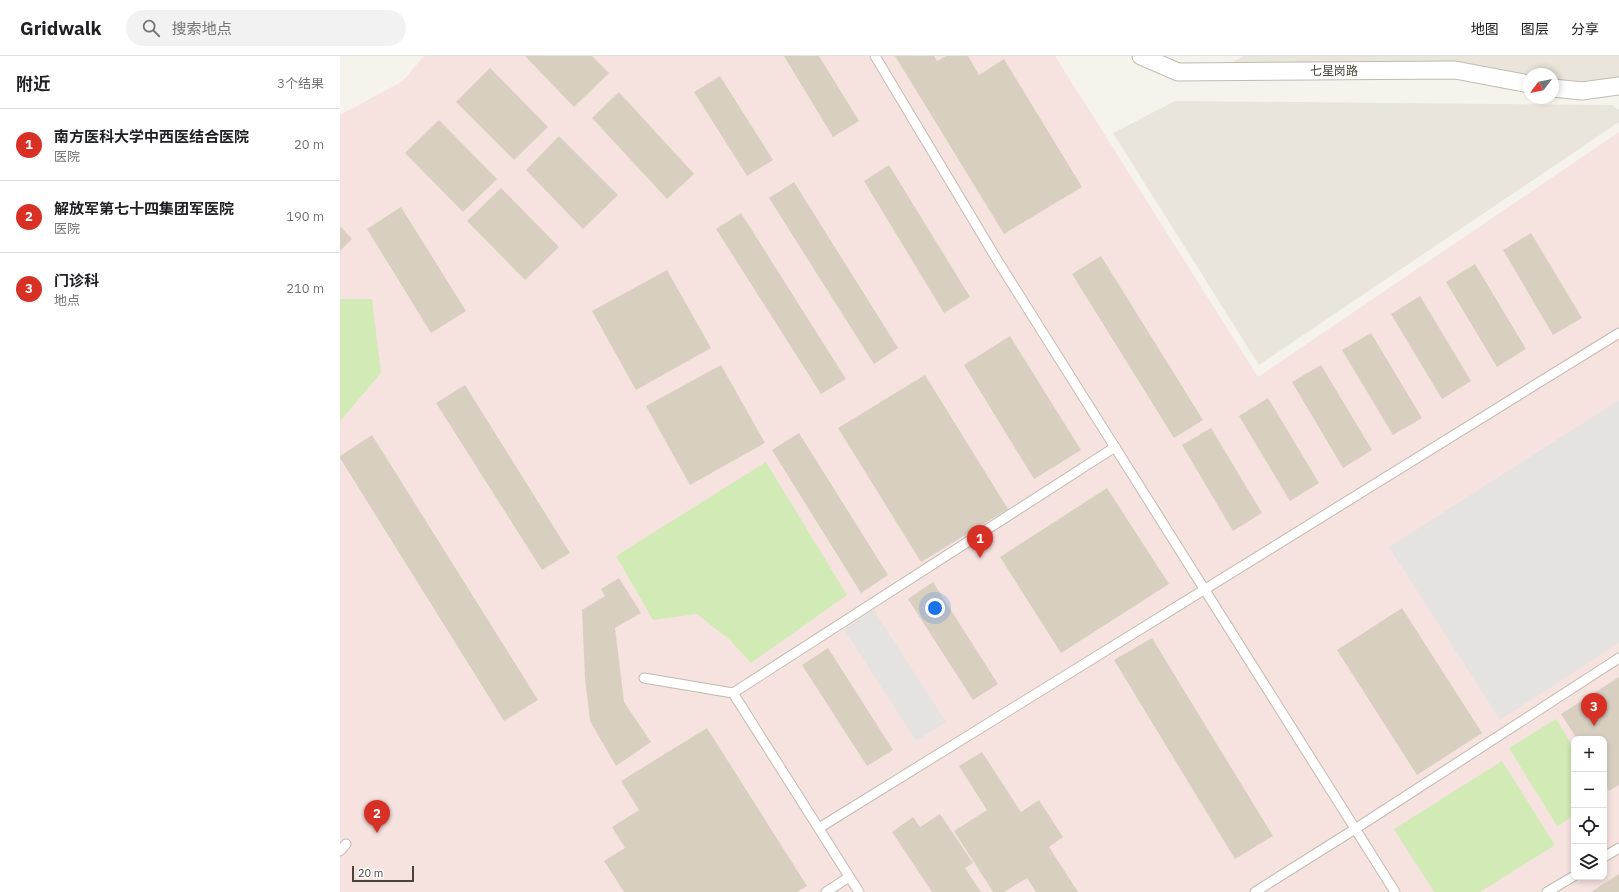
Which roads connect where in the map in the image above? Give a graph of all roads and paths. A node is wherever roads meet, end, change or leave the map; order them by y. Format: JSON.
{"nodes":[{"id":1,"x":875,"y":56,"type":"edge"},
{"id":2,"x":1141,"y":56,"type":"edge"},
{"id":3,"x":1523,"y":83,"type":"edge"},
{"id":4,"x":1619,"y":86,"type":"edge"},
{"id":5,"x":1559,"y":89,"type":"edge"},
{"id":6,"x":1619,"y":333,"type":"edge"},
{"id":7,"x":1115,"y":447,"type":"junction"},
{"id":8,"x":1205,"y":589,"type":"junction"},
{"id":9,"x":1619,"y":658,"type":"edge"},
{"id":10,"x":644,"y":678,"type":"dead end"},
{"id":11,"x":733,"y":693,"type":"junction"},
{"id":12,"x":819,"y":828,"type":"junction"},
{"id":13,"x":1355,"y":829,"type":"junction"},
{"id":14,"x":1619,"y":848,"type":"edge"},
{"id":15,"x":1607,"y":855,"type":"edge"},
{"id":16,"x":849,"y":877,"type":"junction"},
{"id":17,"x":1571,"y":878,"type":"edge"},
{"id":18,"x":826,"y":892,"type":"edge"},
{"id":19,"x":859,"y":892,"type":"edge"},
{"id":20,"x":1254,"y":892,"type":"edge"},
{"id":21,"x":1395,"y":892,"type":"edge"},
{"id":22,"x":1547,"y":892,"type":"edge"}],
"edges":[{"from":1,"to":7,"type":"lane"},
{"from":2,"to":3,"type":"street","name":"七星岗路"},
{"from":4,"to":5,"type":"street"},
{"from":6,"to":8,"type":"lane"},
{"from":7,"to":8,"type":"lane"},
{"from":7,"to":11,"type":"lane"},
{"from":8,"to":12,"type":"lane"},
{"from":8,"to":13,"type":"lane"},
{"from":9,"to":13,"type":"lane"},
{"from":10,"to":11,"type":"lane"},
{"from":11,"to":12,"type":"lane"},
{"from":12,"to":16,"type":"lane"},
{"from":13,"to":20,"type":"lane"},
{"from":13,"to":21,"type":"lane"},
{"from":14,"to":15,"type":"lane"},
{"from":16,"to":18,"type":"lane"},
{"from":16,"to":19,"type":"lane"},
{"from":17,"to":22,"type":"lane"}]}
